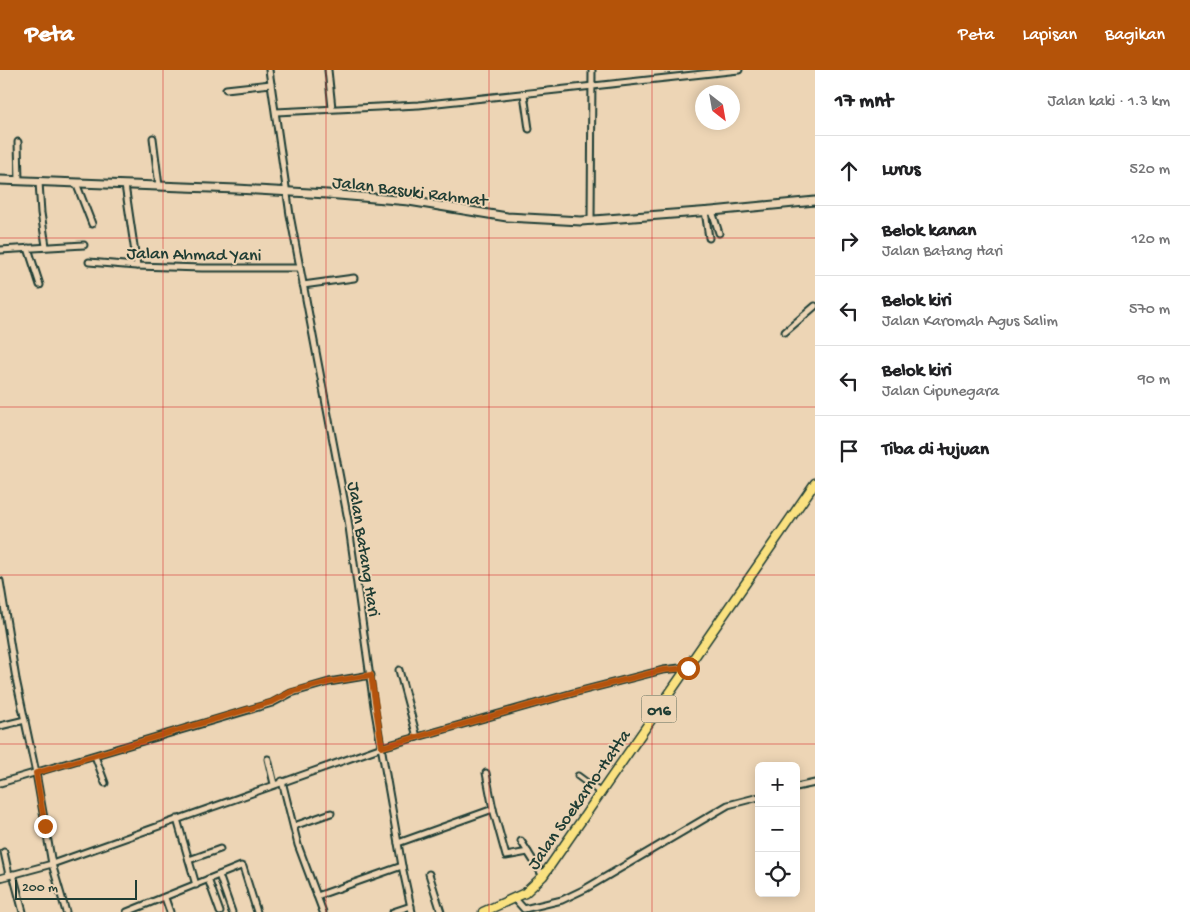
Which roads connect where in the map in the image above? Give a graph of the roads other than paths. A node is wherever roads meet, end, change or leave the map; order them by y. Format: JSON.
{"nodes":[{"id":1,"x":269,"y":70,"type":"edge"},
{"id":2,"x":328,"y":70,"type":"edge"},
{"id":3,"x":592,"y":70,"type":"edge"},
{"id":4,"x":673,"y":70,"type":"edge"},
{"id":5,"x":739,"y":70,"type":"edge"},
{"id":6,"x":673,"y":77,"type":"junction"},
{"id":7,"x":272,"y":84,"type":"junction"},
{"id":8,"x":592,"y":86,"type":"junction"},
{"id":9,"x":226,"y":89,"type":"dead end"},
{"id":10,"x":524,"y":94,"type":"junction"},
{"id":11,"x":332,"y":108,"type":"junction"},
{"id":12,"x":276,"y":112,"type":"junction"},
{"id":13,"x":529,"y":129,"type":"dead end"},
{"id":14,"x":153,"y":138,"type":"dead end"},
{"id":15,"x":18,"y":142,"type":"dead end"},
{"id":16,"x":0,"y":180,"type":"edge"},
{"id":17,"x":19,"y":181,"type":"junction"},
{"id":18,"x":39,"y":182,"type":"junction"},
{"id":19,"x":76,"y":183,"type":"junction"},
{"id":20,"x":125,"y":185,"type":"junction"},
{"id":21,"x":159,"y":186,"type":"junction"},
{"id":22,"x":287,"y":192,"type":"junction"},
{"id":23,"x":815,"y":201,"type":"edge"},
{"id":24,"x":708,"y":211,"type":"junction"},
{"id":25,"x":591,"y":221,"type":"junction"},
{"id":26,"x":92,"y":224,"type":"dead end"},
{"id":27,"x":719,"y":232,"type":"dead end"},
{"id":28,"x":709,"y":238,"type":"dead end"},
{"id":29,"x":84,"y":245,"type":"dead end"},
{"id":30,"x":46,"y":246,"type":"junction"},
{"id":31,"x":28,"y":248,"type":"junction"},
{"id":32,"x":0,"y":250,"type":"edge"},
{"id":33,"x":89,"y":262,"type":"dead end"},
{"id":34,"x":137,"y":266,"type":"junction"},
{"id":35,"x":300,"y":268,"type":"junction"},
{"id":36,"x":354,"y":278,"type":"dead end"},
{"id":37,"x":40,"y":285,"type":"dead end"},
{"id":38,"x":303,"y":285,"type":"junction"},
{"id":39,"x":815,"y":306,"type":"edge"},
{"id":40,"x":785,"y":332,"type":"dead end"},
{"id":41,"x":815,"y":483,"type":"edge"},
{"id":42,"x":0,"y":581,"type":"edge"},
{"id":43,"x":688,"y":668,"type":"junction"},
{"id":44,"x":399,"y":670,"type":"dead end"},
{"id":45,"x":371,"y":675,"type":"junction"},
{"id":46,"x":25,"y":720,"type":"junction"},
{"id":47,"x":0,"y":726,"type":"edge"},
{"id":48,"x":417,"y":737,"type":"junction"},
{"id":49,"x":382,"y":747,"type":"junction"},
{"id":50,"x":95,"y":756,"type":"junction"},
{"id":51,"x":268,"y":759,"type":"dead end"},
{"id":52,"x":36,"y":773,"type":"junction"},
{"id":53,"x":486,"y":773,"type":"dead end"},
{"id":54,"x":578,"y":776,"type":"dead end"},
{"id":55,"x":282,"y":781,"type":"junction"},
{"id":56,"x":0,"y":783,"type":"edge"},
{"id":57,"x":105,"y":783,"type":"dead end"},
{"id":58,"x":815,"y":783,"type":"edge"},
{"id":59,"x":274,"y":784,"type":"junction"},
{"id":60,"x":800,"y":786,"type":"edge"},
{"id":61,"x":601,"y":793,"type":"junction"},
{"id":62,"x":755,"y":797,"type":"edge"},
{"id":63,"x":493,"y":809,"type":"junction"},
{"id":64,"x":331,"y":813,"type":"dead end"},
{"id":65,"x":177,"y":819,"type":"junction"},
{"id":66,"x":294,"y":826,"type":"junction"},
{"id":67,"x":522,"y":841,"type":"dead end"},
{"id":68,"x":398,"y":843,"type":"junction"},
{"id":69,"x":220,"y":849,"type":"dead end"},
{"id":70,"x":4,"y":852,"type":"dead end"},
{"id":71,"x":528,"y":852,"type":"junction"},
{"id":72,"x":189,"y":860,"type":"junction"},
{"id":73,"x":52,"y":864,"type":"junction"},
{"id":74,"x":402,"y":866,"type":"junction"},
{"id":75,"x":429,"y":874,"type":"dead end"},
{"id":76,"x":11,"y":875,"type":"junction"},
{"id":77,"x":219,"y":875,"type":"junction"},
{"id":78,"x":543,"y":876,"type":"junction"},
{"id":79,"x":0,"y":878,"type":"edge"},
{"id":80,"x":208,"y":879,"type":"junction"},
{"id":81,"x":196,"y":885,"type":"junction"},
{"id":82,"x":317,"y":896,"type":"junction"},
{"id":83,"x":165,"y":898,"type":"junction"},
{"id":84,"x":515,"y":899,"type":"junction"},
{"id":85,"x":411,"y":906,"type":"junction"},
{"id":86,"x":23,"y":912,"type":"edge"},
{"id":87,"x":66,"y":912,"type":"edge"},
{"id":88,"x":127,"y":912,"type":"edge"},
{"id":89,"x":170,"y":912,"type":"edge"},
{"id":90,"x":220,"y":912,"type":"edge"},
{"id":91,"x":232,"y":912,"type":"edge"},
{"id":92,"x":257,"y":912,"type":"edge"},
{"id":93,"x":323,"y":912,"type":"edge"},
{"id":94,"x":394,"y":912,"type":"edge"},
{"id":95,"x":412,"y":912,"type":"edge"},
{"id":96,"x":441,"y":912,"type":"edge"},
{"id":97,"x":483,"y":912,"type":"edge"}],
"edges":[{"from":1,"to":7,"type":"street","name":"Jalan Batang Hari"},
{"from":2,"to":11,"type":"street"},
{"from":3,"to":8,"type":"street"},
{"from":4,"to":6,"type":"street"},
{"from":5,"to":6,"type":"street"},
{"from":6,"to":8,"type":"street"},
{"from":7,"to":9,"type":"street"},
{"from":7,"to":12,"type":"street","name":"Jalan Batang Hari"},
{"from":8,"to":10,"type":"street"},
{"from":8,"to":25,"type":"street"},
{"from":10,"to":11,"type":"street"},
{"from":10,"to":13,"type":"street"},
{"from":11,"to":12,"type":"street"},
{"from":12,"to":22,"type":"street","name":"Jalan Batang Hari"},
{"from":14,"to":21,"type":"street"},
{"from":15,"to":17,"type":"street"},
{"from":16,"to":17,"type":"main road","name":"Jalan Basuki Rahmat"},
{"from":17,"to":18,"type":"main road","name":"Jalan Basuki Rahmat"},
{"from":18,"to":19,"type":"main road","name":"Jalan Basuki Rahmat"},
{"from":18,"to":30,"type":"street"},
{"from":19,"to":20,"type":"main road","name":"Jalan Basuki Rahmat"},
{"from":19,"to":26,"type":"street"},
{"from":20,"to":21,"type":"main road","name":"Jalan Basuki Rahmat"},
{"from":20,"to":34,"type":"street"},
{"from":21,"to":22,"type":"main road","name":"Jalan Basuki Rahmat"},
{"from":22,"to":25,"type":"main road","name":"Jalan Basuki Rahmat"},
{"from":22,"to":35,"type":"street","name":"Jalan Batang Hari"},
{"from":23,"to":24,"type":"main road","name":"Jalan Basuki Rahmat"},
{"from":24,"to":25,"type":"main road","name":"Jalan Basuki Rahmat"},
{"from":24,"to":27,"type":"street"},
{"from":24,"to":28,"type":"street"},
{"from":29,"to":30,"type":"street"},
{"from":30,"to":31,"type":"street"},
{"from":31,"to":32,"type":"street"},
{"from":31,"to":37,"type":"street"},
{"from":33,"to":34,"type":"street","name":"Jalan Ahmad Yani"},
{"from":34,"to":35,"type":"street","name":"Jalan Ahmad Yani"},
{"from":35,"to":38,"type":"street","name":"Jalan Batang Hari"},
{"from":36,"to":38,"type":"street"},
{"from":38,"to":45,"type":"street","name":"Jalan Batang Hari"},
{"from":39,"to":40,"type":"street"},
{"from":41,"to":43,"type":"main road","name":"Jalan Soekarno-Hatta","number":"016"},
{"from":42,"to":46,"type":"street"},
{"from":43,"to":48,"type":"street"},
{"from":43,"to":61,"type":"main road","name":"Jalan Soekarno-Hatta","number":"016"},
{"from":44,"to":48,"type":"street"},
{"from":45,"to":49,"type":"street","name":"Jalan Batang Hari"},
{"from":45,"to":50,"type":"street"},
{"from":46,"to":47,"type":"street"},
{"from":46,"to":52,"type":"street"},
{"from":48,"to":49,"type":"street"},
{"from":49,"to":55,"type":"street"},
{"from":49,"to":68,"type":"street","name":"Jalan Batang Hari"},
{"from":50,"to":52,"type":"street"},
{"from":50,"to":57,"type":"street"},
{"from":51,"to":59,"type":"street"},
{"from":52,"to":56,"type":"street"},
{"from":52,"to":73,"type":"street"},
{"from":53,"to":63,"type":"street"},
{"from":54,"to":61,"type":"street"},
{"from":55,"to":59,"type":"street"},
{"from":55,"to":66,"type":"street"},
{"from":58,"to":60,"type":"street"},
{"from":59,"to":65,"type":"street"},
{"from":61,"to":78,"type":"main road","name":"Jalan Soekarno-Hatta","number":"016"},
{"from":62,"to":84,"type":"street"},
{"from":63,"to":68,"type":"street"},
{"from":63,"to":71,"type":"street"},
{"from":64,"to":66,"type":"street"},
{"from":65,"to":72,"type":"street"},
{"from":65,"to":73,"type":"street"},
{"from":66,"to":82,"type":"street"},
{"from":67,"to":71,"type":"street"},
{"from":68,"to":74,"type":"street","name":"Jalan Batang Hari"},
{"from":69,"to":72,"type":"street"},
{"from":70,"to":76,"type":"street"},
{"from":71,"to":78,"type":"street"},
{"from":72,"to":81,"type":"street"},
{"from":73,"to":76,"type":"street"},
{"from":73,"to":87,"type":"street"},
{"from":74,"to":82,"type":"street"},
{"from":74,"to":85,"type":"street","name":"Jalan Batang Hari"},
{"from":75,"to":96,"type":"street"},
{"from":76,"to":79,"type":"street"},
{"from":76,"to":86,"type":"street"},
{"from":77,"to":80,"type":"street"},
{"from":77,"to":91,"type":"street"},
{"from":77,"to":92,"type":"street"},
{"from":78,"to":84,"type":"main road","name":"Jalan Soekarno-Hatta","number":"016"},
{"from":80,"to":81,"type":"street"},
{"from":80,"to":90,"type":"street"},
{"from":81,"to":83,"type":"street"},
{"from":82,"to":93,"type":"street"},
{"from":83,"to":88,"type":"street"},
{"from":83,"to":89,"type":"street"},
{"from":84,"to":97,"type":"main road","name":"Jalan Soekarno-Hatta","number":"016"},
{"from":85,"to":94,"type":"street"},
{"from":85,"to":95,"type":"street","name":"Jalan Batang Hari"}]}
